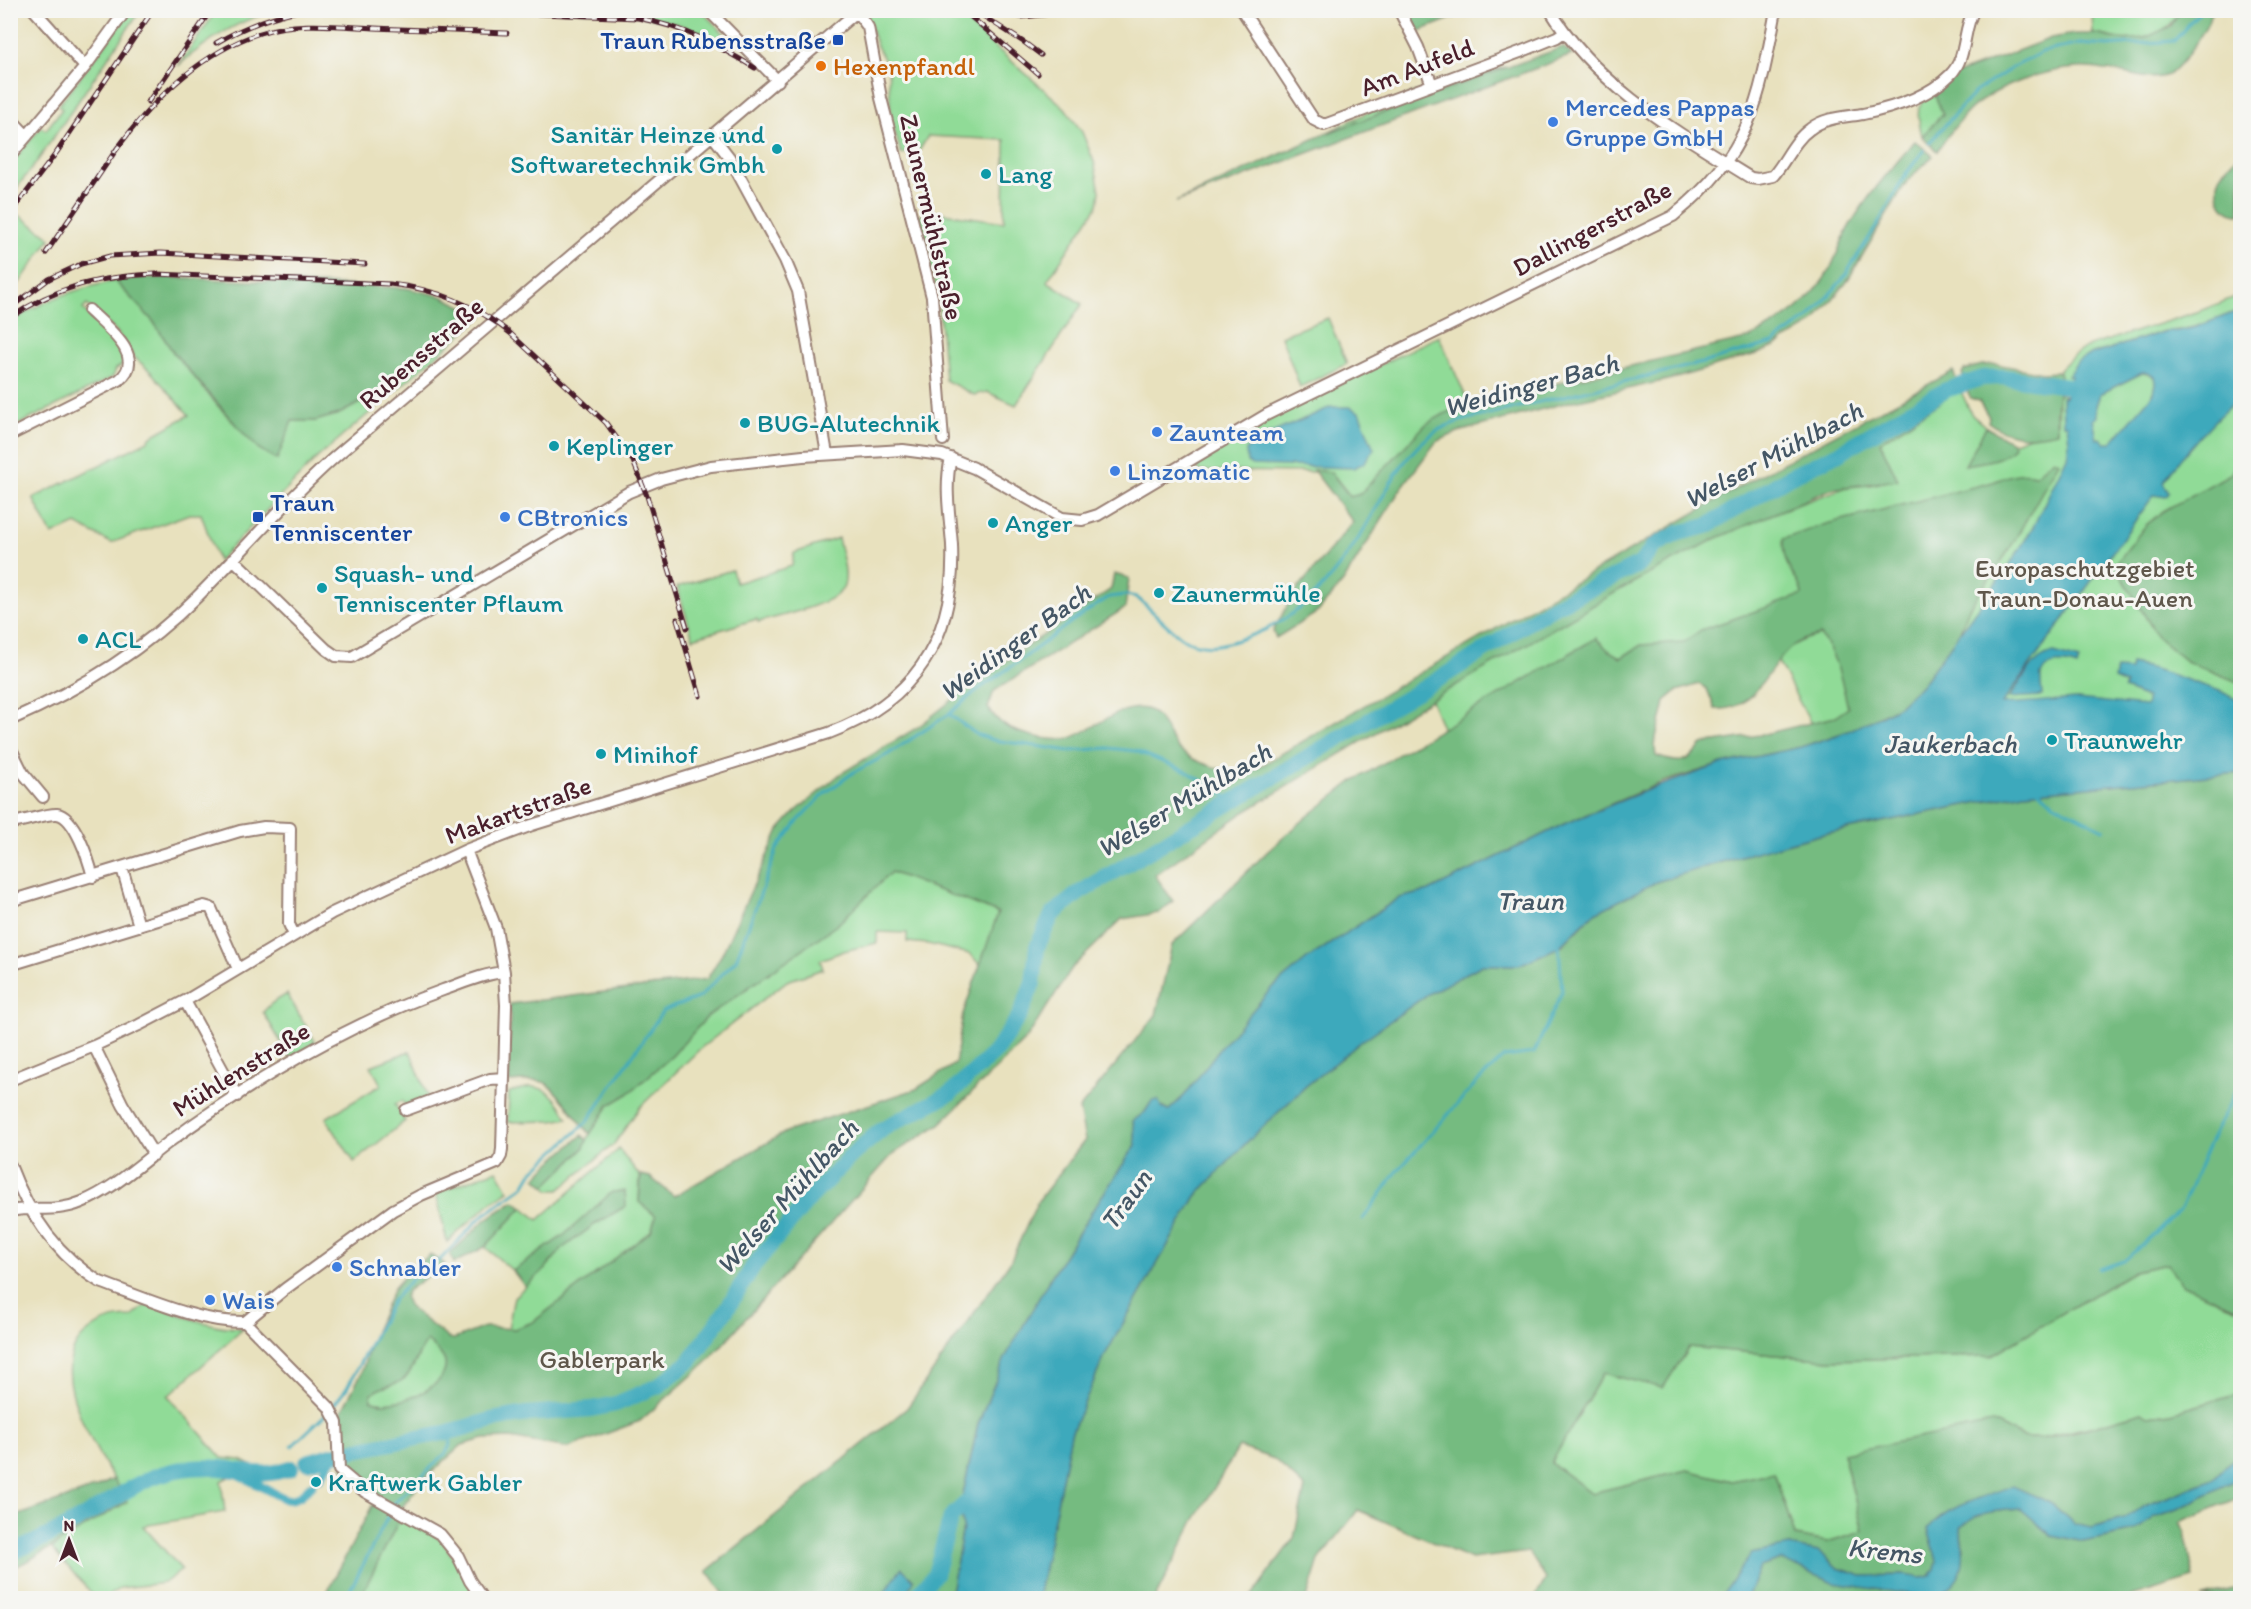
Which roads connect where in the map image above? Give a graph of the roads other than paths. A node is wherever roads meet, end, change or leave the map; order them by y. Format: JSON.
{"nodes":[{"id":1,"x":34,"y":10,"type":"edge"},
{"id":2,"x":126,"y":10,"type":"edge"},
{"id":3,"x":708,"y":10,"type":"edge"},
{"id":4,"x":1242,"y":10,"type":"edge"},
{"id":5,"x":1399,"y":10,"type":"edge"},
{"id":6,"x":1550,"y":10,"type":"edge"},
{"id":7,"x":1776,"y":10,"type":"edge"},
{"id":8,"x":1974,"y":10,"type":"edge"},
{"id":9,"x":857,"y":11,"type":"edge"},
{"id":10,"x":1564,"y":32,"type":"junction"},
{"id":11,"x":85,"y":68,"type":"junction"},
{"id":12,"x":778,"y":81,"type":"junction"},
{"id":13,"x":1432,"y":85,"type":"junction"},
{"id":14,"x":10,"y":118,"type":"edge"},
{"id":15,"x":712,"y":135,"type":"junction"},
{"id":16,"x":27,"y":136,"type":"junction"},
{"id":17,"x":10,"y":156,"type":"edge"},
{"id":18,"x":1727,"y":161,"type":"junction"},
{"id":19,"x":88,"y":310,"type":"dead end"},
{"id":20,"x":10,"y":435,"type":"edge"},
{"id":21,"x":943,"y":440,"type":"dead end"},
{"id":22,"x":827,"y":454,"type":"junction"},
{"id":23,"x":951,"y":458,"type":"junction"},
{"id":24,"x":233,"y":559,"type":"junction"},
{"id":25,"x":10,"y":720,"type":"edge"},
{"id":26,"x":10,"y":747,"type":"edge"},
{"id":27,"x":43,"y":797,"type":"dead end"},
{"id":28,"x":10,"y":822,"type":"edge"},
{"id":29,"x":466,"y":850,"type":"junction"},
{"id":30,"x":122,"y":868,"type":"junction"},
{"id":31,"x":93,"y":877,"type":"junction"},
{"id":32,"x":10,"y":902,"type":"edge"},
{"id":33,"x":139,"y":926,"type":"junction"},
{"id":34,"x":294,"y":935,"type":"junction"},
{"id":35,"x":10,"y":964,"type":"edge"},
{"id":36,"x":238,"y":969,"type":"junction"},
{"id":37,"x":504,"y":972,"type":"junction"},
{"id":38,"x":184,"y":1001,"type":"junction"},
{"id":39,"x":94,"y":1046,"type":"junction"},
{"id":40,"x":504,"y":1078,"type":"junction"},
{"id":41,"x":10,"y":1080,"type":"edge"},
{"id":42,"x":237,"y":1096,"type":"junction"},
{"id":43,"x":406,"y":1110,"type":"dead end"},
{"id":44,"x":154,"y":1155,"type":"junction"},
{"id":45,"x":10,"y":1165,"type":"edge"},
{"id":46,"x":29,"y":1209,"type":"junction"},
{"id":47,"x":10,"y":1211,"type":"edge"},
{"id":48,"x":245,"y":1323,"type":"junction"},
{"id":49,"x":482,"y":1599,"type":"edge"}],
"edges":[{"from":1,"to":11,"type":"street"},
{"from":2,"to":11,"type":"street"},
{"from":3,"to":12,"type":"street"},
{"from":4,"to":13,"type":"street","name":"Am Aufeld"},
{"from":5,"to":13,"type":"street"},
{"from":6,"to":10,"type":"street"},
{"from":7,"to":18,"type":"street","name":"Dallingerstraße"},
{"from":8,"to":18,"type":"street"},
{"from":9,"to":12,"type":"street","name":"Rubensstraße"},
{"from":9,"to":21,"type":"street","name":"Zaunermühlstraße"},
{"from":10,"to":13,"type":"street","name":"Am Aufeld"},
{"from":10,"to":18,"type":"street"},
{"from":11,"to":16,"type":"street"},
{"from":12,"to":15,"type":"street","name":"Rubensstraße"},
{"from":14,"to":16,"type":"street"},
{"from":15,"to":22,"type":"street"},
{"from":15,"to":24,"type":"street","name":"Rubensstraße"},
{"from":16,"to":17,"type":"street"},
{"from":18,"to":23,"type":"street","name":"Dallingerstraße"},
{"from":19,"to":20,"type":"street"},
{"from":22,"to":23,"type":"street"},
{"from":22,"to":24,"type":"street"},
{"from":23,"to":29,"type":"street","name":"Makartstraße"},
{"from":24,"to":25,"type":"street","name":"Rubensstraße"},
{"from":26,"to":27,"type":"street"},
{"from":28,"to":31,"type":"street"},
{"from":29,"to":34,"type":"street","name":"Makartstraße"},
{"from":29,"to":37,"type":"street"},
{"from":30,"to":31,"type":"street"},
{"from":30,"to":33,"type":"street"},
{"from":30,"to":34,"type":"street"},
{"from":31,"to":32,"type":"street"},
{"from":33,"to":35,"type":"street"},
{"from":33,"to":36,"type":"street"},
{"from":34,"to":36,"type":"street","name":"Makartstraße"},
{"from":36,"to":38,"type":"street","name":"Makartstraße"},
{"from":37,"to":40,"type":"street"},
{"from":37,"to":42,"type":"street","name":"Mühlenstraße"},
{"from":38,"to":39,"type":"street","name":"Makartstraße"},
{"from":38,"to":42,"type":"street"},
{"from":39,"to":41,"type":"street","name":"Makartstraße"},
{"from":39,"to":44,"type":"street"},
{"from":40,"to":43,"type":"street"},
{"from":40,"to":48,"type":"street"},
{"from":42,"to":44,"type":"street","name":"Mühlenstraße"},
{"from":44,"to":46,"type":"street","name":"Mühlenstraße"},
{"from":45,"to":46,"type":"street"},
{"from":46,"to":47,"type":"street","name":"Mühlenstraße"},
{"from":46,"to":48,"type":"street"},
{"from":48,"to":49,"type":"street"}]}
